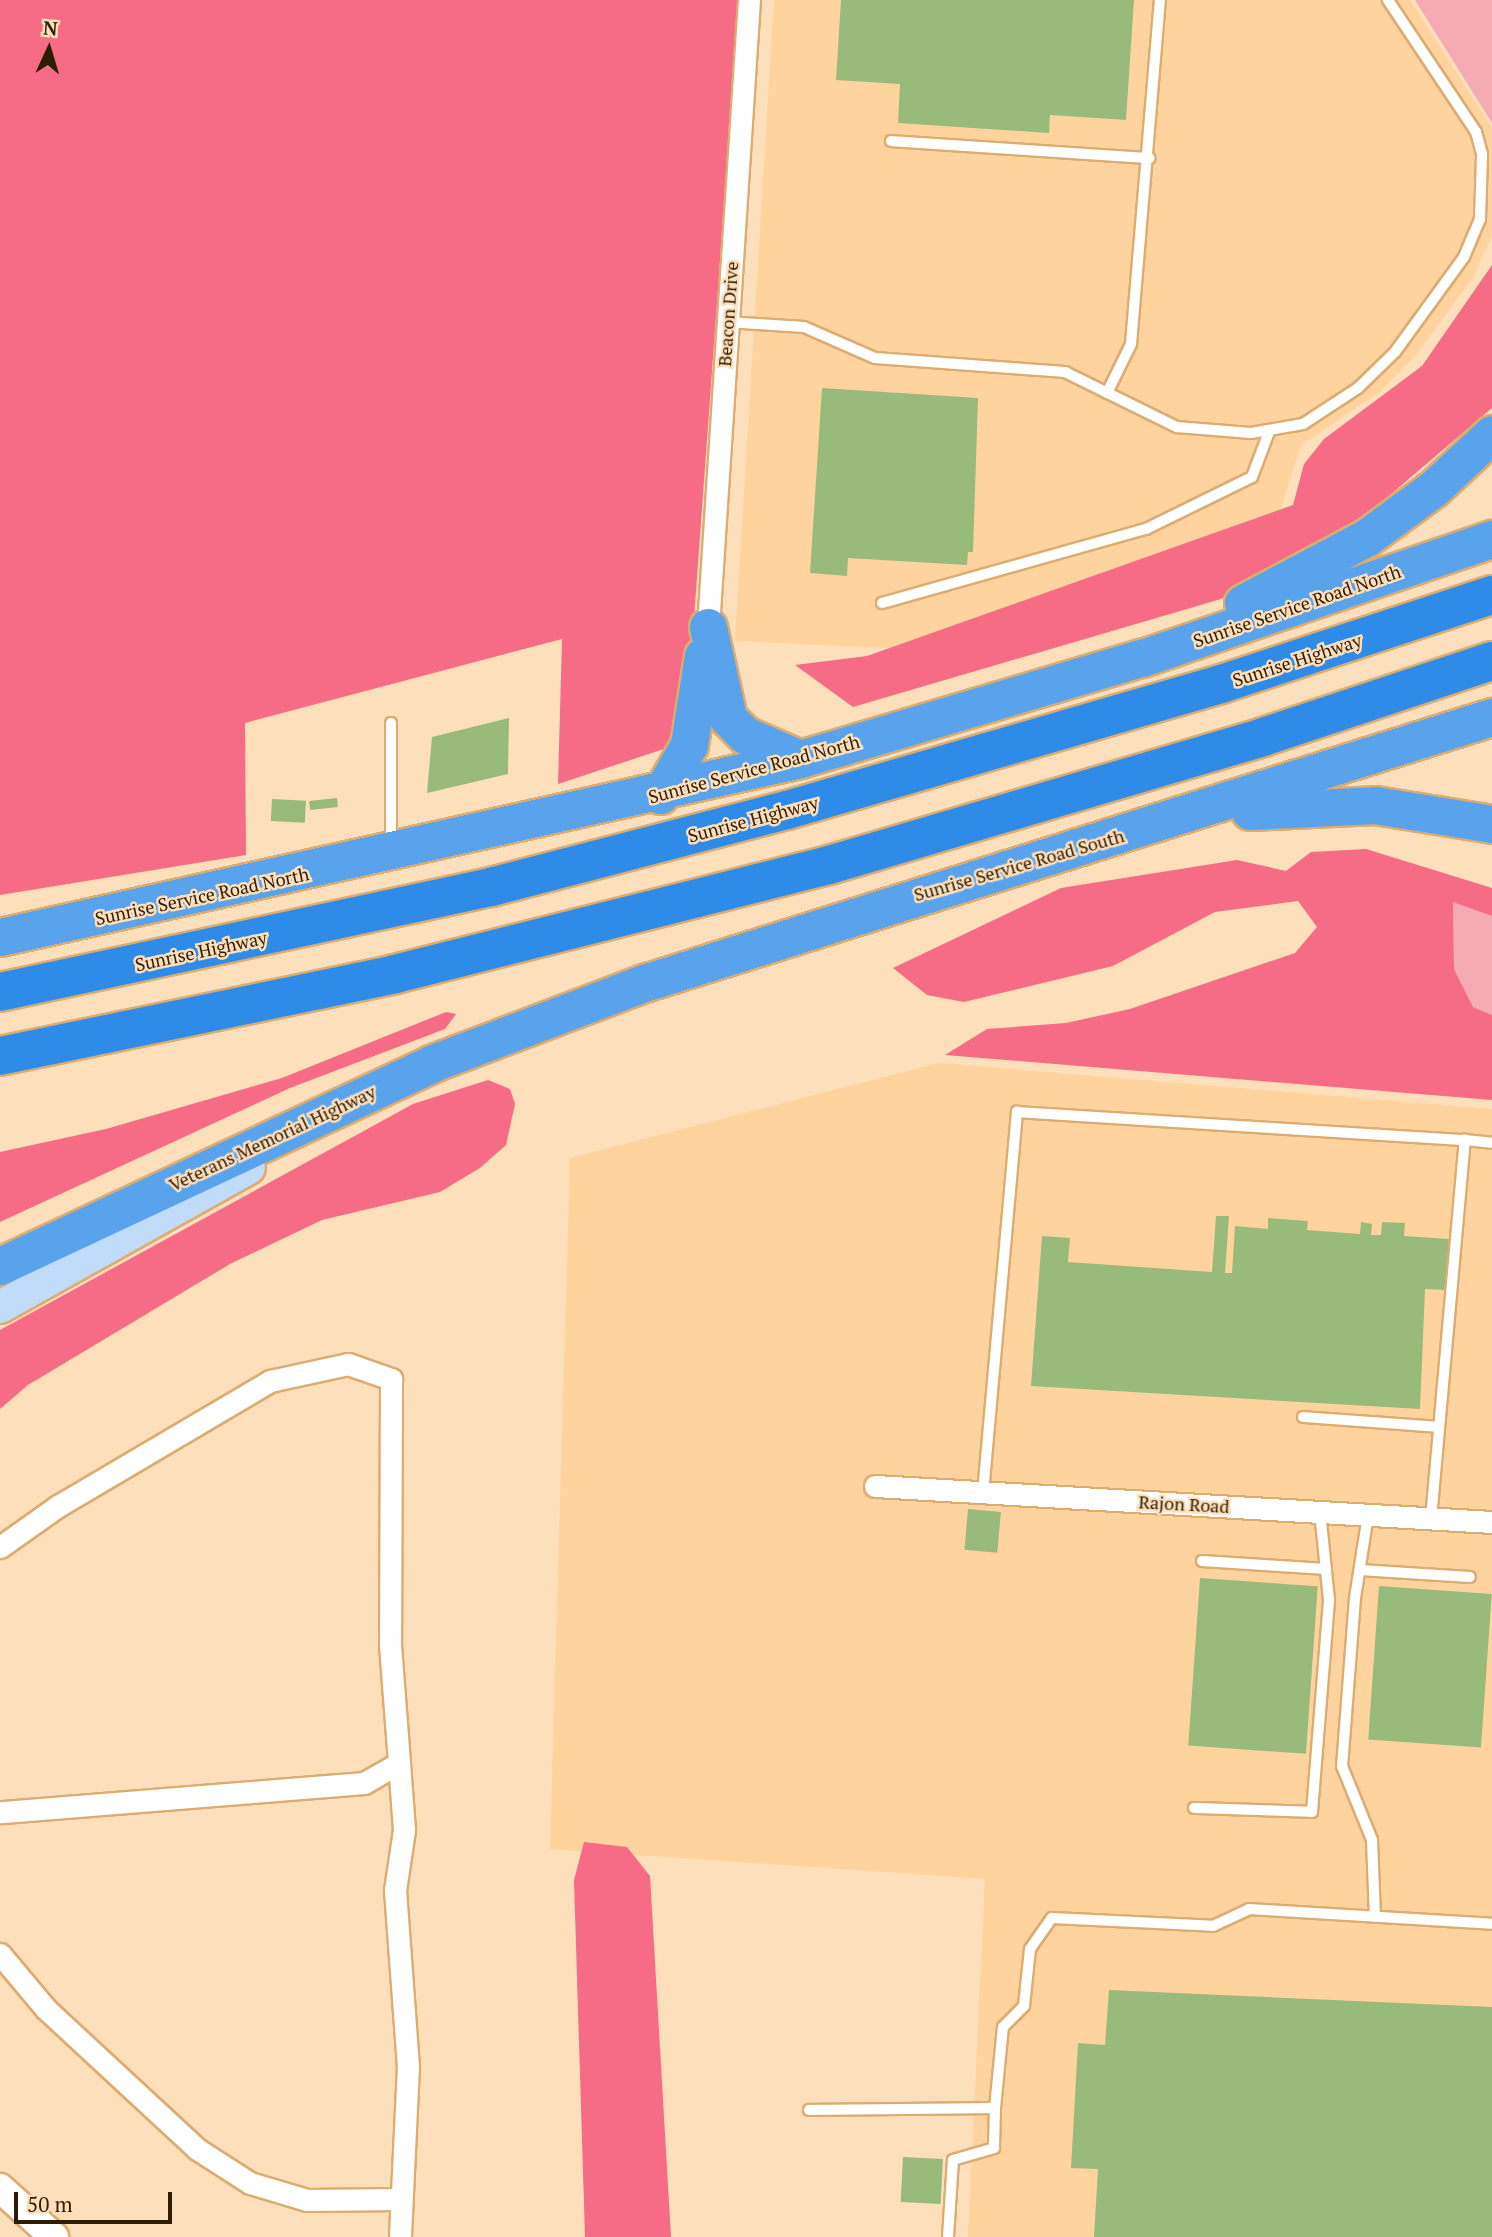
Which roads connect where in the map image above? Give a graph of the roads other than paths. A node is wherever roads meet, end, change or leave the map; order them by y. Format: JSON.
{"nodes":[{"id":1,"x":749,"y":0,"type":"edge"},
{"id":2,"x":1160,"y":0,"type":"edge"},
{"id":3,"x":1388,"y":0,"type":"edge"},
{"id":4,"x":891,"y":141,"type":"dead end"},
{"id":5,"x":1149,"y":158,"type":"junction"},
{"id":6,"x":727,"y":322,"type":"junction"},
{"id":7,"x":1107,"y":393,"type":"junction"},
{"id":8,"x":1269,"y":432,"type":"junction"},
{"id":9,"x":1492,"y":434,"type":"edge"},
{"id":10,"x":1492,"y":539,"type":"edge"},
{"id":11,"x":1492,"y":595,"type":"edge"},
{"id":12,"x":882,"y":603,"type":"dead end"},
{"id":13,"x":708,"y":627,"type":"junction"},
{"id":14,"x":1492,"y":661,"type":"edge"},
{"id":15,"x":1492,"y":717,"type":"edge"},
{"id":16,"x":933,"y":720,"type":"junction"},
{"id":17,"x":391,"y":723,"type":"dead end"},
{"id":18,"x":800,"y":759,"type":"junction"},
{"id":19,"x":660,"y":795,"type":"junction"},
{"id":20,"x":1190,"y":815,"type":"junction"},
{"id":21,"x":1492,"y":824,"type":"edge"},
{"id":22,"x":391,"y":855,"type":"junction"},
{"id":23,"x":0,"y":937,"type":"edge"},
{"id":24,"x":0,"y":992,"type":"edge"},
{"id":25,"x":548,"y":1020,"type":"junction"},
{"id":26,"x":0,"y":1056,"type":"edge"},
{"id":27,"x":1465,"y":1140,"type":"junction"},
{"id":28,"x":1492,"y":1143,"type":"edge"},
{"id":29,"x":0,"y":1266,"type":"edge"},
{"id":30,"x":0,"y":1307,"type":"edge"},
{"id":31,"x":1303,"y":1418,"type":"dead end"},
{"id":32,"x":1439,"y":1427,"type":"junction"},
{"id":33,"x":875,"y":1486,"type":"dead end"},
{"id":34,"x":983,"y":1493,"type":"junction"},
{"id":35,"x":1320,"y":1512,"type":"junction"},
{"id":36,"x":1368,"y":1515,"type":"junction"},
{"id":37,"x":1431,"y":1519,"type":"junction"},
{"id":38,"x":1492,"y":1522,"type":"edge"},
{"id":39,"x":0,"y":1548,"type":"edge"},
{"id":40,"x":1202,"y":1561,"type":"dead end"},
{"id":41,"x":1326,"y":1569,"type":"junction"},
{"id":42,"x":1360,"y":1570,"type":"junction"},
{"id":43,"x":1470,"y":1577,"type":"dead end"},
{"id":44,"x":399,"y":1763,"type":"junction"},
{"id":45,"x":1194,"y":1808,"type":"dead end"},
{"id":46,"x":0,"y":1812,"type":"edge"},
{"id":47,"x":1375,"y":1917,"type":"junction"},
{"id":48,"x":1492,"y":1924,"type":"edge"},
{"id":49,"x":0,"y":1954,"type":"edge"},
{"id":50,"x":995,"y":2108,"type":"junction"},
{"id":51,"x":809,"y":2110,"type":"dead end"},
{"id":52,"x":0,"y":2188,"type":"edge"},
{"id":53,"x":400,"y":2199,"type":"junction"},
{"id":54,"x":54,"y":2237,"type":"edge"},
{"id":55,"x":400,"y":2237,"type":"edge"},
{"id":56,"x":948,"y":2237,"type":"edge"}],
"edges":[{"from":1,"to":6,"type":"street","name":"Beacon Drive"},
{"from":2,"to":5,"type":"lane"},
{"from":3,"to":8,"type":"lane"},
{"from":4,"to":5,"type":"lane"},
{"from":5,"to":7,"type":"lane"},
{"from":6,"to":7,"type":"lane"},
{"from":6,"to":13,"type":"street","name":"Beacon Drive"},
{"from":7,"to":8,"type":"lane"},
{"from":8,"to":12,"type":"lane"},
{"from":9,"to":16,"type":"highway"},
{"from":10,"to":16,"type":"highway","name":"Sunrise Service Road North"},
{"from":11,"to":24,"type":"highway","name":"Sunrise Highway"},
{"from":13,"to":18,"type":"highway"},
{"from":13,"to":19,"type":"highway"},
{"from":14,"to":26,"type":"highway"},
{"from":15,"to":20,"type":"highway","name":"Sunrise Service Road South"},
{"from":16,"to":18,"type":"highway","name":"Sunrise Service Road North"},
{"from":17,"to":22,"type":"lane"},
{"from":18,"to":19,"type":"highway","name":"Sunrise Service Road North"},
{"from":19,"to":22,"type":"highway","name":"Sunrise Service Road North"},
{"from":20,"to":21,"type":"highway"},
{"from":20,"to":25,"type":"highway","name":"Sunrise Service Road South"},
{"from":22,"to":23,"type":"highway","name":"Sunrise Service Road North"},
{"from":25,"to":29,"type":"highway","name":"Veterans Memorial Highway"},
{"from":25,"to":30,"type":"main road"},
{"from":27,"to":28,"type":"lane"},
{"from":27,"to":32,"type":"lane"},
{"from":27,"to":34,"type":"lane"},
{"from":31,"to":32,"type":"lane"},
{"from":32,"to":37,"type":"lane"},
{"from":33,"to":34,"type":"street","name":"Rajon Road"},
{"from":34,"to":35,"type":"street","name":"Rajon Road"},
{"from":35,"to":36,"type":"street","name":"Rajon Road"},
{"from":35,"to":41,"type":"lane"},
{"from":36,"to":37,"type":"street","name":"Rajon Road"},
{"from":36,"to":42,"type":"lane"},
{"from":37,"to":38,"type":"street","name":"Rajon Road"},
{"from":39,"to":44,"type":"street"},
{"from":40,"to":41,"type":"lane"},
{"from":41,"to":45,"type":"lane"},
{"from":42,"to":43,"type":"lane"},
{"from":42,"to":47,"type":"lane"},
{"from":44,"to":46,"type":"street"},
{"from":44,"to":53,"type":"street"},
{"from":47,"to":48,"type":"lane"},
{"from":47,"to":50,"type":"lane"},
{"from":49,"to":53,"type":"street"},
{"from":50,"to":51,"type":"lane"},
{"from":50,"to":56,"type":"lane"},
{"from":52,"to":54,"type":"street"},
{"from":53,"to":55,"type":"street"}]}
